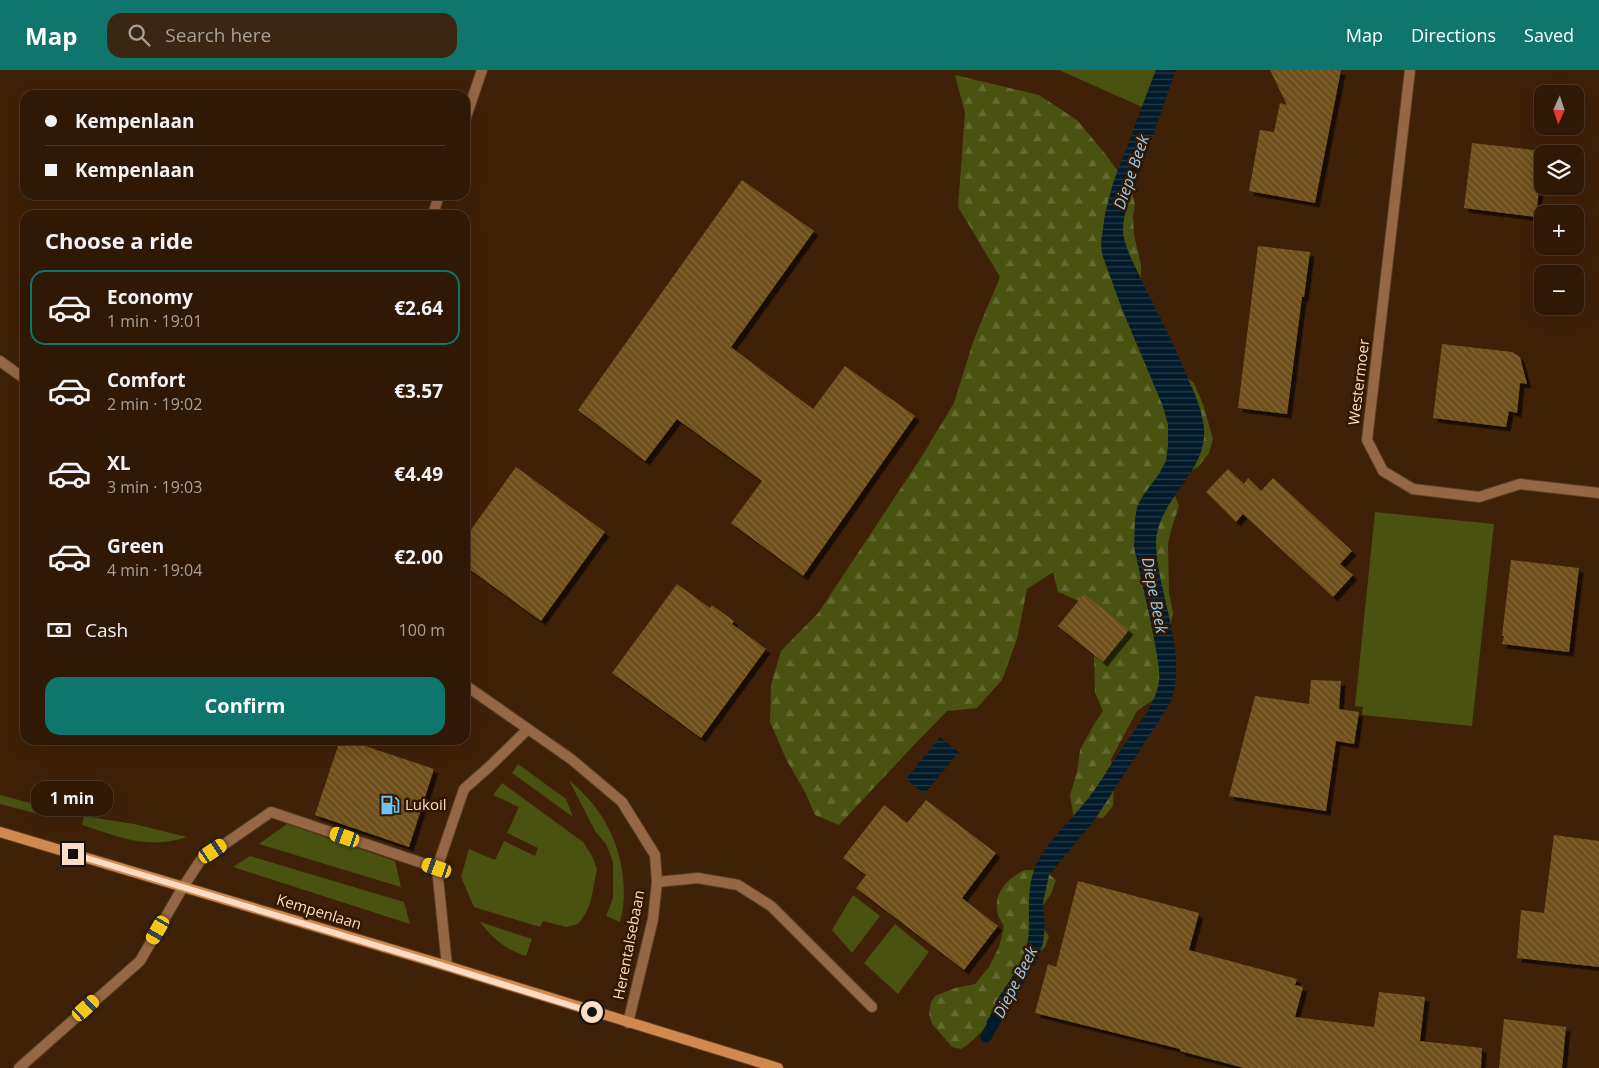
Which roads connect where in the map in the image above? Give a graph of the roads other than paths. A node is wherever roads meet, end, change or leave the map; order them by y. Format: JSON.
{"nodes":[{"id":1,"x":482,"y":70,"type":"edge"},
{"id":2,"x":1410,"y":70,"type":"edge"},
{"id":3,"x":470,"y":105,"type":"edge"},
{"id":4,"x":0,"y":361,"type":"edge"},
{"id":5,"x":20,"y":375,"type":"edge"},
{"id":6,"x":1599,"y":493,"type":"edge"},
{"id":7,"x":470,"y":688,"type":"edge"},
{"id":8,"x":528,"y":729,"type":"junction"},
{"id":9,"x":0,"y":832,"type":"edge"},
{"id":10,"x":437,"y":868,"type":"junction"},
{"id":11,"x":657,"y":882,"type":"junction"},
{"id":12,"x":184,"y":887,"type":"junction"},
{"id":13,"x":447,"y":966,"type":"junction"},
{"id":14,"x":872,"y":1007,"type":"dead end"},
{"id":15,"x":628,"y":1023,"type":"junction"},
{"id":16,"x":20,"y":1068,"type":"edge"},
{"id":17,"x":778,"y":1068,"type":"edge"}],
"edges":[{"from":1,"to":3,"type":"street"},
{"from":2,"to":6,"type":"street","name":"Westermoer"},
{"from":4,"to":5,"type":"street"},
{"from":7,"to":8,"type":"street","name":"Herentalsebaan"},
{"from":8,"to":10,"type":"street"},
{"from":8,"to":11,"type":"street","name":"Herentalsebaan"},
{"from":9,"to":12,"type":"main road","name":"Kempenlaan"},
{"from":10,"to":12,"type":"street"},
{"from":10,"to":13,"type":"street"},
{"from":11,"to":14,"type":"street"},
{"from":11,"to":15,"type":"street","name":"Herentalsebaan"},
{"from":12,"to":13,"type":"main road","name":"Kempenlaan"},
{"from":12,"to":16,"type":"street"},
{"from":13,"to":15,"type":"main road","name":"Kempenlaan"},
{"from":15,"to":17,"type":"main road","name":"Herentalsebaan"}]}
